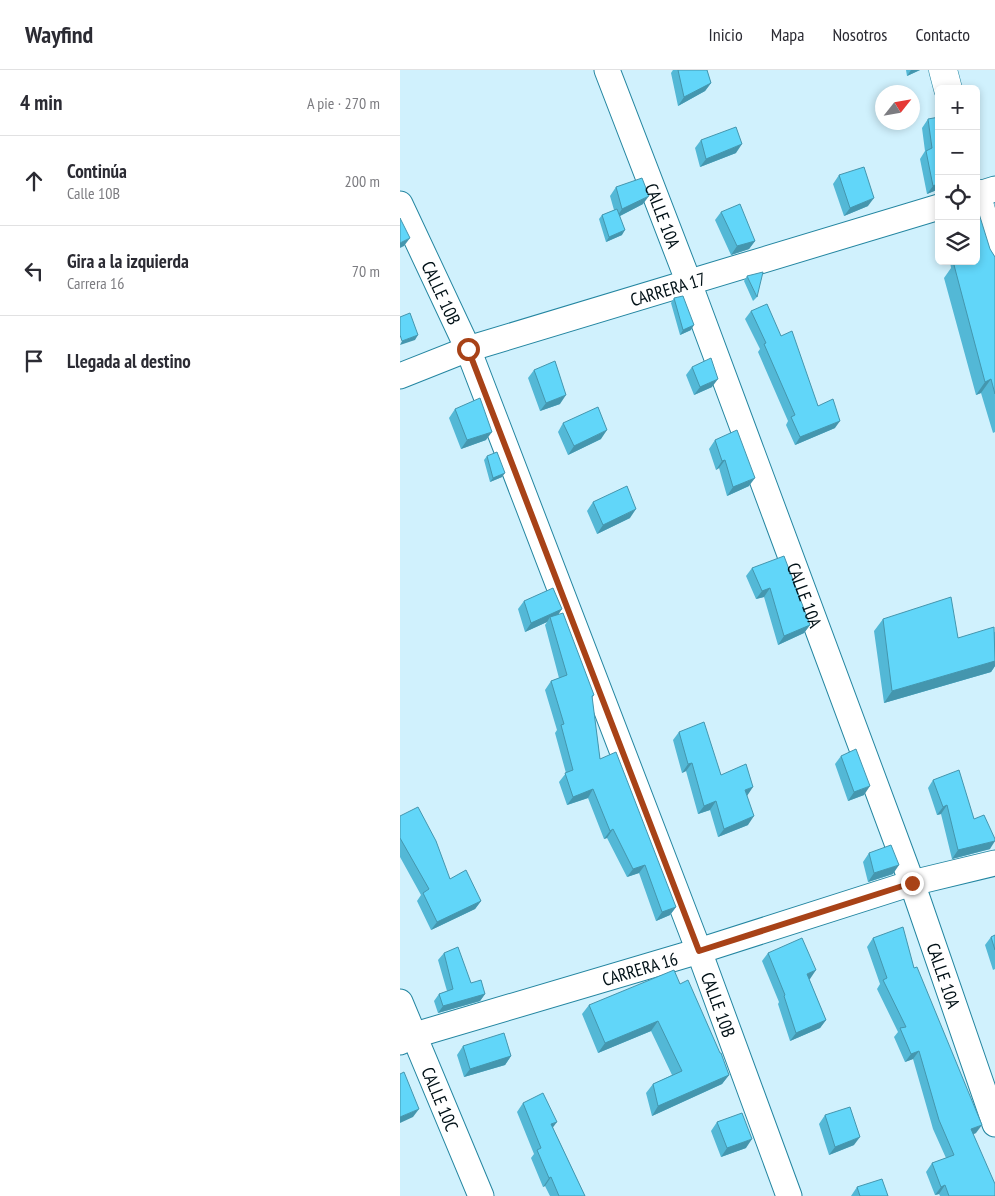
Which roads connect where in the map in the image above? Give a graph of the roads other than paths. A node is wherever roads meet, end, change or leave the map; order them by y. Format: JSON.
{"nodes":[{"id":1,"x":607,"y":70,"type":"edge"},
{"id":2,"x":943,"y":70,"type":"edge"},
{"id":3,"x":947,"y":85,"type":"edge"},
{"id":4,"x":995,"y":189,"type":"edge"},
{"id":5,"x":980,"y":194,"type":"edge"},
{"id":6,"x":400,"y":204,"type":"edge"},
{"id":7,"x":935,"y":208,"type":"edge"},
{"id":8,"x":980,"y":208,"type":"edge"},
{"id":9,"x":995,"y":258,"type":"edge"},
{"id":10,"x":689,"y":282,"type":"junction"},
{"id":11,"x":468,"y":349,"type":"junction"},
{"id":12,"x":400,"y":376,"type":"edge"},
{"id":13,"x":995,"y":863,"type":"edge"},
{"id":14,"x":912,"y":883,"type":"junction"},
{"id":15,"x":699,"y":951,"type":"junction"},
{"id":16,"x":400,"y":1002,"type":"edge"},
{"id":17,"x":407,"y":1038,"type":"edge"},
{"id":18,"x":995,"y":1124,"type":"edge"},
{"id":19,"x":481,"y":1196,"type":"edge"},
{"id":20,"x":789,"y":1196,"type":"edge"}],
"edges":[{"from":1,"to":10,"type":"street","name":"CALLE 10A"},
{"from":2,"to":3,"type":"street"},
{"from":4,"to":5,"type":"street"},
{"from":6,"to":11,"type":"street","name":"CALLE 10B"},
{"from":7,"to":10,"type":"street","name":"CARRERA 17"},
{"from":8,"to":9,"type":"street"},
{"from":10,"to":11,"type":"street","name":"CARRERA 17"},
{"from":10,"to":14,"type":"street","name":"CALLE 10A"},
{"from":11,"to":12,"type":"street","name":"CARRERA 17"},
{"from":11,"to":15,"type":"street","name":"CALLE 10B"},
{"from":13,"to":14,"type":"street","name":"CARRERA 16"},
{"from":14,"to":15,"type":"street","name":"CARRERA 16"},
{"from":14,"to":18,"type":"street","name":"CALLE 10A"},
{"from":15,"to":17,"type":"street","name":"CARRERA 16"},
{"from":15,"to":20,"type":"street","name":"CALLE 10B"},
{"from":16,"to":17,"type":"street","name":"CALLE 10C"},
{"from":17,"to":19,"type":"street","name":"CALLE 10C"}]}
